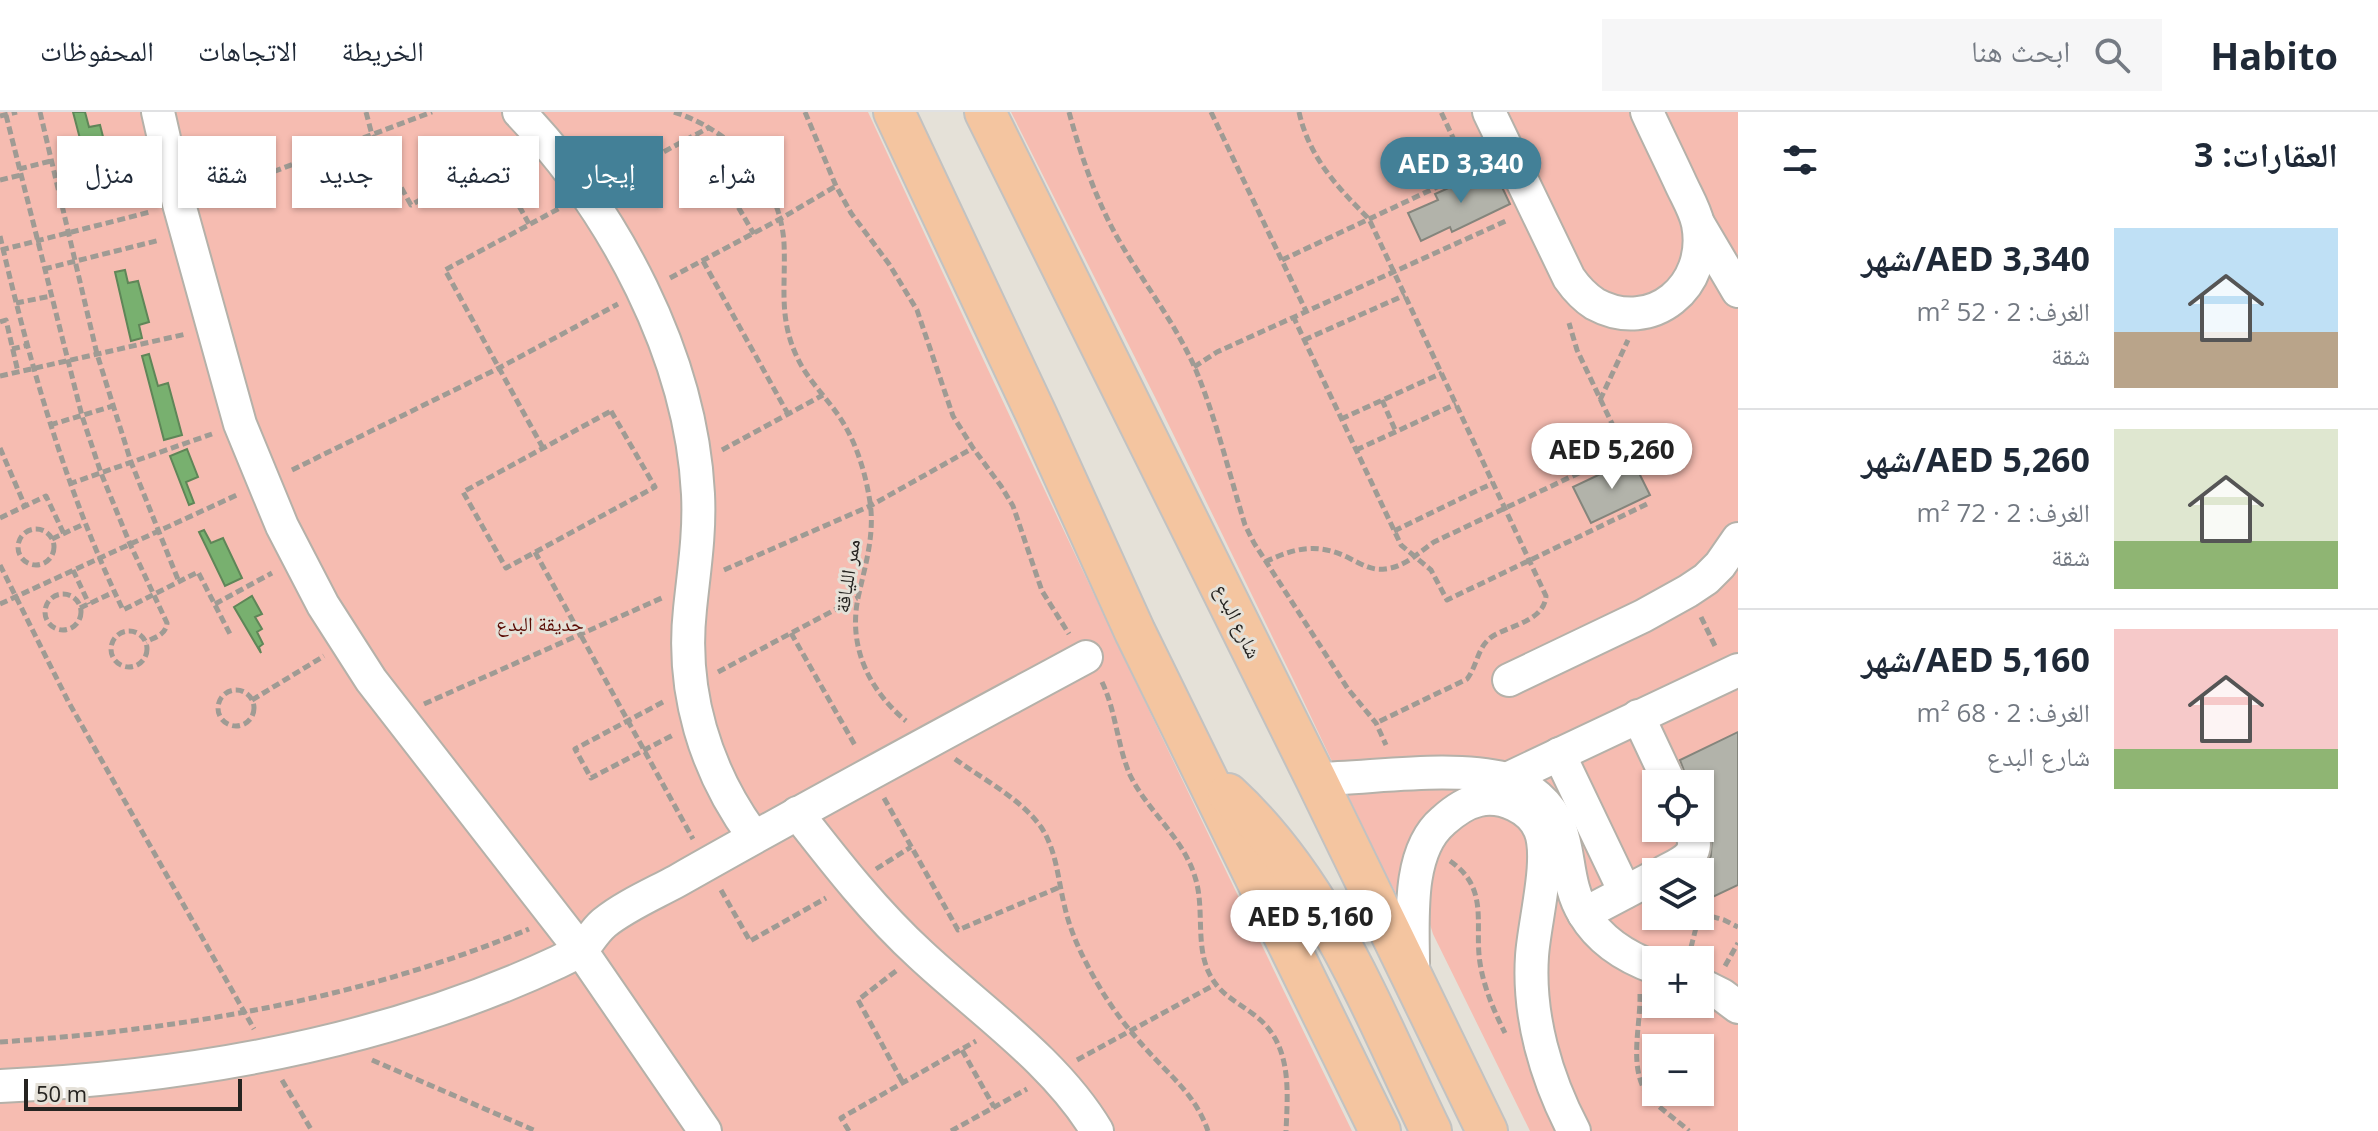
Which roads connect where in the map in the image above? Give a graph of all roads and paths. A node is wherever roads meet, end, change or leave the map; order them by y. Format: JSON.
{"nodes":[{"id":1,"x":17,"y":112,"type":"edge"},
{"id":2,"x":40,"y":112,"type":"edge"},
{"id":3,"x":158,"y":112,"type":"edge"},
{"id":4,"x":366,"y":112,"type":"edge"},
{"id":5,"x":432,"y":112,"type":"edge"},
{"id":6,"x":519,"y":112,"type":"edge"},
{"id":7,"x":674,"y":112,"type":"edge"},
{"id":8,"x":805,"y":112,"type":"edge"},
{"id":9,"x":894,"y":112,"type":"edge"},
{"id":10,"x":985,"y":112,"type":"edge"},
{"id":11,"x":1069,"y":112,"type":"edge"},
{"id":12,"x":1211,"y":112,"type":"edge"},
{"id":13,"x":1299,"y":112,"type":"edge"},
{"id":14,"x":1441,"y":112,"type":"edge"},
{"id":15,"x":1489,"y":112,"type":"edge"},
{"id":16,"x":1647,"y":112,"type":"edge"},
{"id":17,"x":3,"y":116,"type":"edge"},
{"id":18,"x":710,"y":127,"type":"junction"},
{"id":19,"x":372,"y":135,"type":"junction"},
{"id":20,"x":696,"y":135,"type":"junction"},
{"id":21,"x":555,"y":153,"type":"edge"},
{"id":22,"x":663,"y":153,"type":"edge"},
{"id":23,"x":51,"y":161,"type":"junction"},
{"id":24,"x":178,"y":161,"type":"edge"},
{"id":25,"x":276,"y":170,"type":"edge"},
{"id":26,"x":20,"y":172,"type":"junction"},
{"id":27,"x":0,"y":180,"type":"edge"},
{"id":28,"x":836,"y":186,"type":"junction"},
{"id":29,"x":178,"y":204,"type":"edge"},
{"id":30,"x":196,"y":208,"type":"edge"},
{"id":31,"x":559,"y":208,"type":"edge"},
{"id":32,"x":595,"y":208,"type":"edge"},
{"id":33,"x":1535,"y":208,"type":"junction"},
{"id":34,"x":780,"y":219,"type":"junction"},
{"id":35,"x":1369,"y":219,"type":"junction"},
{"id":36,"x":1698,"y":223,"type":"junction"},
{"id":37,"x":529,"y":224,"type":"junction"},
{"id":38,"x":67,"y":233,"type":"junction"},
{"id":39,"x":754,"y":234,"type":"junction"},
{"id":40,"x":0,"y":236,"type":"edge"},
{"id":41,"x":37,"y":240,"type":"junction"},
{"id":42,"x":136,"y":246,"type":"dead end"},
{"id":43,"x":2,"y":250,"type":"edge"},
{"id":44,"x":1282,"y":260,"type":"junction"},
{"id":45,"x":74,"y":261,"type":"junction"},
{"id":46,"x":703,"y":261,"type":"junction"},
{"id":47,"x":44,"y":269,"type":"junction"},
{"id":48,"x":1394,"y":271,"type":"junction"},
{"id":49,"x":1569,"y":278,"type":"junction"},
{"id":50,"x":1738,"y":291,"type":"edge"},
{"id":51,"x":642,"y":292,"type":"junction"},
{"id":52,"x":1405,"y":295,"type":"junction"},
{"id":53,"x":51,"y":296,"type":"junction"},
{"id":54,"x":16,"y":303,"type":"junction"},
{"id":55,"x":1306,"y":311,"type":"junction"},
{"id":56,"x":1640,"y":313,"type":"junction"},
{"id":57,"x":1293,"y":316,"type":"junction"},
{"id":58,"x":0,"y":322,"type":"edge"},
{"id":59,"x":1304,"y":340,"type":"junction"},
{"id":60,"x":152,"y":342,"type":"dead end"},
{"id":61,"x":28,"y":345,"type":"junction"},
{"id":62,"x":12,"y":349,"type":"junction"},
{"id":63,"x":97,"y":354,"type":"junction"},
{"id":64,"x":67,"y":360,"type":"junction"},
{"id":65,"x":1194,"y":367,"type":"junction"},
{"id":66,"x":34,"y":368,"type":"junction"},
{"id":67,"x":499,"y":368,"type":"junction"},
{"id":68,"x":18,"y":372,"type":"junction"},
{"id":69,"x":1442,"y":373,"type":"junction"},
{"id":70,"x":0,"y":376,"type":"edge"},
{"id":71,"x":823,"y":395,"type":"junction"},
{"id":72,"x":1382,"y":400,"type":"junction"},
{"id":73,"x":1600,"y":401,"type":"junction"},
{"id":74,"x":1456,"y":404,"type":"junction"},
{"id":75,"x":113,"y":406,"type":"junction"},
{"id":76,"x":788,"y":414,"type":"junction"},
{"id":77,"x":82,"y":416,"type":"junction"},
{"id":78,"x":1341,"y":419,"type":"junction"},
{"id":79,"x":50,"y":425,"type":"junction"},
{"id":80,"x":1396,"y":432,"type":"junction"},
{"id":81,"x":190,"y":441,"type":"dead end"},
{"id":82,"x":543,"y":448,"type":"junction"},
{"id":83,"x":1356,"y":450,"type":"junction"},
{"id":84,"x":1,"y":453,"type":"edge"},
{"id":85,"x":131,"y":462,"type":"junction"},
{"id":86,"x":696,"y":464,"type":"junction"},
{"id":87,"x":101,"y":473,"type":"junction"},
{"id":88,"x":263,"y":483,"type":"junction"},
{"id":89,"x":1493,"y":483,"type":"junction"},
{"id":90,"x":69,"y":484,"type":"junction"},
{"id":91,"x":1647,"y":504,"type":"dead end"},
{"id":92,"x":25,"y":506,"type":"junction"},
{"id":93,"x":1505,"y":508,"type":"junction"},
{"id":94,"x":0,"y":518,"type":"edge"},
{"id":95,"x":84,"y":524,"type":"junction"},
{"id":96,"x":158,"y":531,"type":"junction"},
{"id":97,"x":1394,"y":531,"type":"junction"},
{"id":98,"x":64,"y":534,"type":"junction"},
{"id":99,"x":52,"y":539,"type":"junction"},
{"id":100,"x":1738,"y":539,"type":"edge"},
{"id":101,"x":130,"y":544,"type":"junction"},
{"id":102,"x":535,"y":552,"type":"junction"},
{"id":103,"x":99,"y":558,"type":"junction"},
{"id":104,"x":1414,"y":558,"type":"junction"},
{"id":105,"x":1529,"y":560,"type":"junction"},
{"id":106,"x":1265,"y":562,"type":"junction"},
{"id":107,"x":0,"y":565,"type":"edge"},
{"id":108,"x":73,"y":570,"type":"junction"},
{"id":109,"x":179,"y":582,"type":"junction"},
{"id":110,"x":251,"y":584,"type":"dead end"},
{"id":111,"x":1688,"y":591,"type":"junction"},
{"id":112,"x":114,"y":592,"type":"junction"},
{"id":113,"x":153,"y":595,"type":"junction"},
{"id":114,"x":15,"y":596,"type":"junction"},
{"id":115,"x":0,"y":604,"type":"edge"},
{"id":116,"x":89,"y":604,"type":"junction"},
{"id":117,"x":215,"y":604,"type":"junction"},
{"id":118,"x":80,"y":608,"type":"junction"},
{"id":119,"x":791,"y":633,"type":"dead end"},
{"id":120,"x":580,"y":634,"type":"dead end"},
{"id":121,"x":231,"y":636,"type":"dead end"},
{"id":122,"x":146,"y":642,"type":"junction"},
{"id":123,"x":346,"y":643,"type":"junction"},
{"id":124,"x":1086,"y":657,"type":"junction"},
{"id":125,"x":1733,"y":672,"type":"edge"},
{"id":126,"x":1509,"y":680,"type":"dead end"},
{"id":127,"x":252,"y":700,"type":"junction"},
{"id":128,"x":423,"y":704,"type":"dead end"},
{"id":129,"x":433,"y":717,"type":"dead end"},
{"id":130,"x":1376,"y":723,"type":"junction"},
{"id":131,"x":1643,"y":726,"type":"junction"},
{"id":132,"x":931,"y":741,"type":"junction"},
{"id":133,"x":1386,"y":747,"type":"dead end"},
{"id":134,"x":1564,"y":764,"type":"junction"},
{"id":135,"x":1663,"y":770,"type":"edge"},
{"id":136,"x":1204,"y":772,"type":"junction"},
{"id":137,"x":870,"y":774,"type":"junction"},
{"id":138,"x":1316,"y":779,"type":"junction"},
{"id":139,"x":1507,"y":779,"type":"junction"},
{"id":140,"x":797,"y":813,"type":"junction"},
{"id":141,"x":746,"y":826,"type":"junction"},
{"id":142,"x":694,"y":842,"type":"dead end"},
{"id":143,"x":1446,"y":859,"type":"dead end"},
{"id":144,"x":1642,"y":883,"type":"edge"},
{"id":145,"x":1060,"y":887,"type":"junction"},
{"id":146,"x":1625,"y":892,"type":"junction"},
{"id":147,"x":1584,"y":914,"type":"junction"},
{"id":148,"x":557,"y":918,"type":"junction"},
{"id":149,"x":1714,"y":920,"type":"edge"},
{"id":150,"x":1738,"y":927,"type":"edge"},
{"id":151,"x":580,"y":949,"type":"junction"},
{"id":152,"x":919,"y":953,"type":"junction"},
{"id":153,"x":1642,"y":962,"type":"edge"},
{"id":154,"x":1413,"y":977,"type":"junction"},
{"id":155,"x":1216,"y":984,"type":"junction"},
{"id":156,"x":1642,"y":990,"type":"edge"},
{"id":157,"x":1714,"y":991,"type":"edge"},
{"id":158,"x":1738,"y":1007,"type":"edge"},
{"id":159,"x":244,"y":1011,"type":"junction"},
{"id":160,"x":1001,"y":1027,"type":"junction"},
{"id":161,"x":1130,"y":1031,"type":"junction"},
{"id":162,"x":337,"y":1038,"type":"junction"},
{"id":163,"x":1509,"y":1041,"type":"dead end"},
{"id":164,"x":0,"y":1042,"type":"edge"},
{"id":165,"x":962,"y":1050,"type":"junction"},
{"id":166,"x":267,"y":1054,"type":"junction"},
{"id":167,"x":1054,"y":1073,"type":"junction"},
{"id":168,"x":903,"y":1083,"type":"junction"},
{"id":169,"x":0,"y":1086,"type":"edge"},
{"id":170,"x":994,"y":1107,"type":"junction"},
{"id":171,"x":1286,"y":1129,"type":"edge"},
{"id":172,"x":312,"y":1131,"type":"edge"},
{"id":173,"x":536,"y":1131,"type":"edge"},
{"id":174,"x":705,"y":1131,"type":"edge"},
{"id":175,"x":849,"y":1131,"type":"edge"},
{"id":176,"x":951,"y":1131,"type":"edge"},
{"id":177,"x":1097,"y":1131,"type":"edge"},
{"id":178,"x":1208,"y":1131,"type":"edge"},
{"id":179,"x":1278,"y":1131,"type":"edge"},
{"id":180,"x":1380,"y":1131,"type":"edge"},
{"id":181,"x":1431,"y":1131,"type":"edge"},
{"id":182,"x":1487,"y":1131,"type":"edge"},
{"id":183,"x":1574,"y":1131,"type":"edge"},
{"id":184,"x":1689,"y":1131,"type":"edge"}],
"edges":[{"from":1,"to":17,"type":"path"},
{"from":2,"to":23,"type":"path"},
{"from":3,"to":24,"type":"street"},
{"from":4,"to":19,"type":"path"},
{"from":5,"to":19,"type":"path"},
{"from":6,"to":21,"type":"street"},
{"from":7,"to":18,"type":"path","name":"ممر اللياقة"},
{"from":8,"to":28,"type":"path"},
{"from":9,"to":136,"type":"main road"},
{"from":10,"to":138,"type":"main road","name":"شارع البدع"},
{"from":11,"to":65,"type":"path"},
{"from":12,"to":44,"type":"path"},
{"from":13,"to":35,"type":"path"},
{"from":14,"to":35,"type":"path"},
{"from":15,"to":33,"type":"street"},
{"from":16,"to":36,"type":"street"},
{"from":17,"to":26,"type":"path"},
{"from":18,"to":20,"type":"path"},
{"from":18,"to":34,"type":"path","name":"ممر اللياقة"},
{"from":19,"to":25,"type":"path"},
{"from":19,"to":37,"type":"path"},
{"from":20,"to":22,"type":"path"},
{"from":20,"to":39,"type":"path"},
{"from":23,"to":26,"type":"path"},
{"from":23,"to":38,"type":"path"},
{"from":26,"to":27,"type":"path"},
{"from":26,"to":41,"type":"path"},
{"from":28,"to":34,"type":"path"},
{"from":28,"to":124,"type":"path"},
{"from":29,"to":38,"type":"path"},
{"from":30,"to":88,"type":"street"},
{"from":31,"to":37,"type":"path"},
{"from":32,"to":51,"type":"street"},
{"from":33,"to":48,"type":"path"},
{"from":33,"to":49,"type":"street"},
{"from":34,"to":39,"type":"path"},
{"from":34,"to":71,"type":"path","name":"ممر اللياقة"},
{"from":35,"to":44,"type":"path"},
{"from":35,"to":48,"type":"path"},
{"from":36,"to":50,"type":"street"},
{"from":36,"to":56,"type":"street"},
{"from":37,"to":67,"type":"path"},
{"from":38,"to":41,"type":"path"},
{"from":38,"to":45,"type":"path"},
{"from":39,"to":46,"type":"path"},
{"from":40,"to":43,"type":"path"},
{"from":41,"to":43,"type":"path"},
{"from":41,"to":47,"type":"path"},
{"from":42,"to":45,"type":"path"},
{"from":43,"to":54,"type":"path"},
{"from":44,"to":55,"type":"path"},
{"from":45,"to":47,"type":"path"},
{"from":45,"to":63,"type":"path"},
{"from":46,"to":51,"type":"path"},
{"from":46,"to":76,"type":"path"},
{"from":47,"to":53,"type":"path"},
{"from":48,"to":52,"type":"path"},
{"from":48,"to":55,"type":"path"},
{"from":49,"to":56,"type":"street"},
{"from":49,"to":73,"type":"path"},
{"from":51,"to":67,"type":"path"},
{"from":51,"to":86,"type":"street"},
{"from":52,"to":59,"type":"path"},
{"from":52,"to":69,"type":"path"},
{"from":53,"to":54,"type":"path"},
{"from":53,"to":64,"type":"path"},
{"from":54,"to":61,"type":"path"},
{"from":55,"to":57,"type":"path"},
{"from":56,"to":73,"type":"path"},
{"from":57,"to":59,"type":"path"},
{"from":57,"to":65,"type":"path"},
{"from":58,"to":62,"type":"path"},
{"from":59,"to":78,"type":"path"},
{"from":60,"to":63,"type":"path"},
{"from":61,"to":62,"type":"path"},
{"from":61,"to":66,"type":"path"},
{"from":62,"to":68,"type":"path"},
{"from":63,"to":64,"type":"path"},
{"from":63,"to":75,"type":"path"},
{"from":64,"to":66,"type":"path"},
{"from":64,"to":77,"type":"path"},
{"from":65,"to":106,"type":"path"},
{"from":66,"to":68,"type":"path"},
{"from":66,"to":79,"type":"path"},
{"from":67,"to":82,"type":"path"},
{"from":67,"to":88,"type":"path"},
{"from":68,"to":70,"type":"path"},
{"from":69,"to":72,"type":"path"},
{"from":69,"to":74,"type":"path"},
{"from":71,"to":76,"type":"path"},
{"from":71,"to":132,"type":"path","name":"ممر اللياقة"},
{"from":72,"to":78,"type":"path"},
{"from":72,"to":80,"type":"path"},
{"from":73,"to":93,"type":"path"},
{"from":74,"to":80,"type":"path"},
{"from":74,"to":89,"type":"path"},
{"from":75,"to":77,"type":"path"},
{"from":75,"to":85,"type":"path"},
{"from":76,"to":86,"type":"path"},
{"from":77,"to":79,"type":"path"},
{"from":77,"to":87,"type":"path"},
{"from":78,"to":83,"type":"path"},
{"from":79,"to":90,"type":"path"},
{"from":80,"to":83,"type":"path"},
{"from":81,"to":85,"type":"path"},
{"from":82,"to":102,"type":"path"},
{"from":82,"to":102,"type":"path"},
{"from":83,"to":97,"type":"path"},
{"from":84,"to":92,"type":"path"},
{"from":85,"to":87,"type":"path"},
{"from":85,"to":96,"type":"path"},
{"from":86,"to":141,"type":"street"},
{"from":87,"to":90,"type":"path"},
{"from":87,"to":101,"type":"path"},
{"from":88,"to":96,"type":"path"},
{"from":88,"to":123,"type":"street"},
{"from":89,"to":93,"type":"path"},
{"from":89,"to":97,"type":"path"},
{"from":90,"to":95,"type":"path"},
{"from":91,"to":105,"type":"path"},
{"from":92,"to":94,"type":"path"},
{"from":92,"to":98,"type":"path"},
{"from":93,"to":104,"type":"path"},
{"from":93,"to":105,"type":"path"},
{"from":95,"to":98,"type":"path"},
{"from":95,"to":103,"type":"path"},
{"from":96,"to":101,"type":"path"},
{"from":96,"to":109,"type":"path"},
{"from":97,"to":104,"type":"path"},
{"from":98,"to":99,"type":"path"},
{"from":99,"to":99,"type":"path"},
{"from":100,"to":111,"type":"street"},
{"from":101,"to":103,"type":"path"},
{"from":101,"to":113,"type":"path"},
{"from":102,"to":120,"type":"path"},
{"from":103,"to":108,"type":"path"},
{"from":103,"to":112,"type":"path"},
{"from":104,"to":105,"type":"path"},
{"from":104,"to":106,"type":"path"},
{"from":105,"to":130,"type":"path"},
{"from":106,"to":130,"type":"path"},
{"from":107,"to":114,"type":"path"},
{"from":108,"to":114,"type":"path"},
{"from":108,"to":116,"type":"path"},
{"from":109,"to":113,"type":"path"},
{"from":109,"to":117,"type":"path"},
{"from":110,"to":117,"type":"path"},
{"from":111,"to":125,"type":"path"},
{"from":111,"to":126,"type":"street"},
{"from":112,"to":113,"type":"path"},
{"from":112,"to":116,"type":"path"},
{"from":113,"to":122,"type":"path"},
{"from":114,"to":115,"type":"path"},
{"from":114,"to":159,"type":"path"},
{"from":116,"to":118,"type":"path"},
{"from":117,"to":121,"type":"path"},
{"from":118,"to":118,"type":"path"},
{"from":119,"to":137,"type":"path"},
{"from":122,"to":122,"type":"path"},
{"from":123,"to":127,"type":"path"},
{"from":123,"to":148,"type":"street"},
{"from":124,"to":132,"type":"street"},
{"from":124,"to":155,"type":"path"},
{"from":125,"to":131,"type":"street"},
{"from":127,"to":127,"type":"path"},
{"from":128,"to":129,"type":"path"},
{"from":130,"to":133,"type":"path"},
{"from":131,"to":134,"type":"street"},
{"from":131,"to":135,"type":"street"},
{"from":132,"to":137,"type":"street"},
{"from":132,"to":145,"type":"path","name":"ممر اللياقة"},
{"from":134,"to":139,"type":"street"},
{"from":134,"to":146,"type":"street"},
{"from":136,"to":180,"type":"main road"},
{"from":136,"to":181,"type":"main road"},
{"from":137,"to":140,"type":"street"},
{"from":137,"to":145,"type":"path"},
{"from":138,"to":139,"type":"street"},
{"from":138,"to":154,"type":"main road","name":"شارع البدع"},
{"from":139,"to":147,"type":"street"},
{"from":140,"to":141,"type":"street"},
{"from":140,"to":152,"type":"street"},
{"from":141,"to":142,"type":"path"},
{"from":141,"to":151,"type":"street"},
{"from":143,"to":163,"type":"path"},
{"from":144,"to":146,"type":"street"},
{"from":145,"to":161,"type":"path","name":"ممر اللياقة"},
{"from":146,"to":147,"type":"street"},
{"from":147,"to":153,"type":"street"},
{"from":148,"to":151,"type":"street"},
{"from":148,"to":159,"type":"path"},
{"from":149,"to":150,"type":"path"},
{"from":151,"to":162,"type":"street"},
{"from":151,"to":174,"type":"street"},
{"from":152,"to":160,"type":"street"},
{"from":152,"to":168,"type":"path"},
{"from":154,"to":182,"type":"main road","name":"شارع البدع"},
{"from":154,"to":183,"type":"street"},
{"from":155,"to":161,"type":"path"},
{"from":155,"to":171,"type":"path"},
{"from":156,"to":184,"type":"path"},
{"from":157,"to":158,"type":"street"},
{"from":159,"to":164,"type":"path"},
{"from":159,"to":166,"type":"path"},
{"from":160,"to":165,"type":"path"},
{"from":160,"to":167,"type":"street"},
{"from":161,"to":167,"type":"path"},
{"from":161,"to":178,"type":"path","name":"ممر اللياقة"},
{"from":162,"to":166,"type":"street"},
{"from":162,"to":173,"type":"path"},
{"from":165,"to":168,"type":"path"},
{"from":165,"to":170,"type":"path"},
{"from":166,"to":169,"type":"street"},
{"from":166,"to":172,"type":"path"},
{"from":167,"to":170,"type":"path"},
{"from":167,"to":177,"type":"street"},
{"from":168,"to":175,"type":"path"},
{"from":170,"to":176,"type":"path"},
{"from":171,"to":179,"type":"path"}]}
